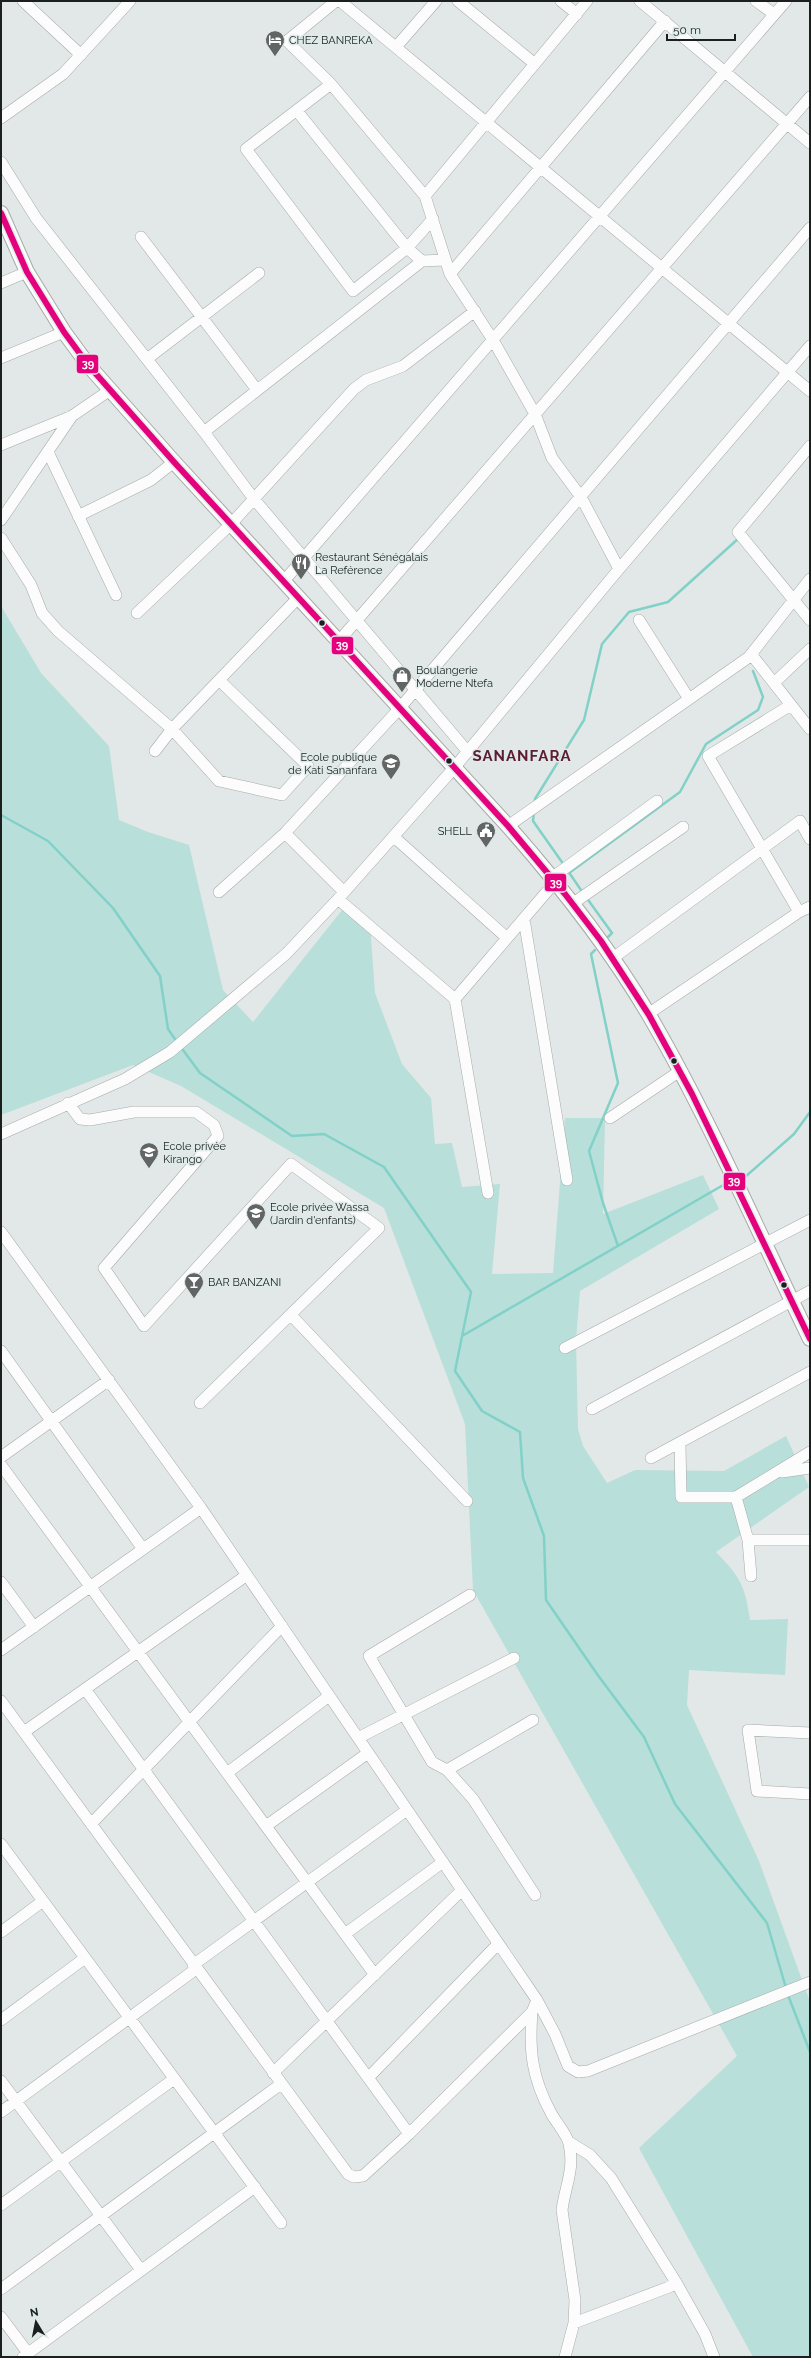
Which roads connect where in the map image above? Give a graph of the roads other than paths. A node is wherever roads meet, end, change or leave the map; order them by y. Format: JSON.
{"nodes":[{"id":1,"x":24,"y":1,"type":"edge"},
{"id":2,"x":130,"y":1,"type":"edge"},
{"id":3,"x":336,"y":1,"type":"edge"},
{"id":4,"x":340,"y":1,"type":"edge"},
{"id":5,"x":436,"y":1,"type":"edge"},
{"id":6,"x":458,"y":1,"type":"edge"},
{"id":7,"x":561,"y":1,"type":"edge"},
{"id":8,"x":588,"y":1,"type":"edge"},
{"id":9,"x":640,"y":1,"type":"edge"},
{"id":10,"x":756,"y":1,"type":"edge"},
{"id":11,"x":786,"y":1,"type":"edge"},
{"id":12,"x":577,"y":14,"type":"junction"},
{"id":13,"x":774,"y":14,"type":"junction"},
{"id":14,"x":665,"y":21,"type":"junction"},
{"id":15,"x":396,"y":47,"type":"junction"},
{"id":16,"x":80,"y":55,"type":"junction"},
{"id":17,"x":534,"y":64,"type":"junction"},
{"id":18,"x":724,"y":72,"type":"junction"},
{"id":19,"x":331,"y":84,"type":"junction"},
{"id":20,"x":810,"y":97,"type":"edge"},
{"id":21,"x":296,"y":111,"type":"junction"},
{"id":22,"x":1,"y":118,"type":"edge"},
{"id":23,"x":486,"y":122,"type":"junction"},
{"id":24,"x":787,"y":124,"type":"junction"},
{"id":25,"x":810,"y":143,"type":"edge"},
{"id":26,"x":1,"y":162,"type":"edge"},
{"id":27,"x":540,"y":167,"type":"junction"},
{"id":28,"x":425,"y":196,"type":"junction"},
{"id":29,"x":1,"y":213,"type":"edge"},
{"id":30,"x":600,"y":216,"type":"junction"},
{"id":31,"x":433,"y":219,"type":"junction"},
{"id":32,"x":810,"y":228,"type":"edge"},
{"id":33,"x":141,"y":237,"type":"dead end"},
{"id":34,"x":407,"y":248,"type":"junction"},
{"id":35,"x":446,"y":260,"type":"junction"},
{"id":36,"x":422,"y":261,"type":"junction"},
{"id":37,"x":662,"y":268,"type":"junction"},
{"id":38,"x":27,"y":272,"type":"junction"},
{"id":39,"x":260,"y":273,"type":"dead end"},
{"id":40,"x":450,"y":274,"type":"junction"},
{"id":41,"x":1,"y":283,"type":"edge"},
{"id":42,"x":475,"y":311,"type":"junction"},
{"id":43,"x":202,"y":317,"type":"junction"},
{"id":44,"x":729,"y":323,"type":"junction"},
{"id":45,"x":64,"y":332,"type":"junction"},
{"id":46,"x":492,"y":340,"type":"junction"},
{"id":47,"x":810,"y":346,"type":"edge"},
{"id":48,"x":1,"y":358,"type":"edge"},
{"id":49,"x":147,"y":359,"type":"junction"},
{"id":50,"x":786,"y":372,"type":"junction"},
{"id":51,"x":110,"y":390,"type":"junction"},
{"id":52,"x":257,"y":390,"type":"junction"},
{"id":53,"x":810,"y":391,"type":"edge"},
{"id":54,"x":535,"y":414,"type":"junction"},
{"id":55,"x":72,"y":416,"type":"junction"},
{"id":56,"x":204,"y":432,"type":"junction"},
{"id":57,"x":1,"y":445,"type":"edge"},
{"id":58,"x":810,"y":446,"type":"edge"},
{"id":59,"x":48,"y":452,"type":"junction"},
{"id":60,"x":174,"y":462,"type":"junction"},
{"id":61,"x":581,"y":497,"type":"junction"},
{"id":62,"x":254,"y":499,"type":"junction"},
{"id":63,"x":78,"y":516,"type":"junction"},
{"id":64,"x":1,"y":520,"type":"edge"},
{"id":65,"x":231,"y":524,"type":"junction"},
{"id":66,"x":1,"y":538,"type":"edge"},
{"id":67,"x":304,"y":558,"type":"junction"},
{"id":68,"x":619,"y":569,"type":"junction"},
{"id":69,"x":810,"y":579,"type":"edge"},
{"id":70,"x":283,"y":582,"type":"junction"},
{"id":71,"x":116,"y":595,"type":"dead end"},
{"id":72,"x":298,"y":598,"type":"junction"},
{"id":73,"x":794,"y":599,"type":"junction"},
{"id":74,"x":137,"y":613,"type":"dead end"},
{"id":75,"x":356,"y":620,"type":"junction"},
{"id":76,"x":639,"y":620,"type":"dead end"},
{"id":77,"x":810,"y":620,"type":"edge"},
{"id":78,"x":338,"y":642,"type":"junction"},
{"id":79,"x":810,"y":650,"type":"edge"},
{"id":80,"x":751,"y":654,"type":"junction"},
{"id":81,"x":219,"y":680,"type":"junction"},
{"id":82,"x":774,"y":683,"type":"junction"},
{"id":83,"x":416,"y":690,"type":"junction"},
{"id":84,"x":689,"y":699,"type":"junction"},
{"id":85,"x":791,"y":705,"type":"junction"},
{"id":86,"x":399,"y":709,"type":"junction"},
{"id":87,"x":172,"y":729,"type":"junction"},
{"id":88,"x":810,"y":729,"type":"edge"},
{"id":89,"x":155,"y":751,"type":"dead end"},
{"id":90,"x":468,"y":752,"type":"junction"},
{"id":91,"x":454,"y":768,"type":"junction"},
{"id":92,"x":657,"y":801,"type":"dead end"},
{"id":93,"x":508,"y":826,"type":"junction"},
{"id":94,"x":683,"y":827,"type":"dead end"},
{"id":95,"x":285,"y":833,"type":"junction"},
{"id":96,"x":394,"y":838,"type":"junction"},
{"id":97,"x":810,"y":838,"type":"edge"},
{"id":98,"x":764,"y":850,"type":"junction"},
{"id":99,"x":554,"y":879,"type":"junction"},
{"id":100,"x":219,"y":892,"type":"dead end"},
{"id":101,"x":341,"y":895,"type":"junction"},
{"id":102,"x":572,"y":904,"type":"junction"},
{"id":103,"x":810,"y":907,"type":"edge"},
{"id":104,"x":799,"y":912,"type":"junction"},
{"id":105,"x":524,"y":919,"type":"junction"},
{"id":106,"x":507,"y":938,"type":"junction"},
{"id":107,"x":613,"y":958,"type":"junction"},
{"id":108,"x":455,"y":999,"type":"junction"},
{"id":109,"x":648,"y":1014,"type":"junction"},
{"id":110,"x":680,"y":1071,"type":"junction"},
{"id":111,"x":68,"y":1103,"type":"junction"},
{"id":112,"x":610,"y":1118,"type":"dead end"},
{"id":113,"x":1,"y":1134,"type":"edge"},
{"id":114,"x":567,"y":1180,"type":"dead end"},
{"id":115,"x":488,"y":1193,"type":"dead end"},
{"id":116,"x":810,"y":1220,"type":"edge"},
{"id":117,"x":1,"y":1232,"type":"edge"},
{"id":118,"x":764,"y":1244,"type":"junction"},
{"id":119,"x":810,"y":1290,"type":"edge"},
{"id":120,"x":792,"y":1301,"type":"junction"},
{"id":121,"x":291,"y":1315,"type":"junction"},
{"id":122,"x":810,"y":1339,"type":"edge"},
{"id":123,"x":565,"y":1348,"type":"dead end"},
{"id":124,"x":1,"y":1351,"type":"edge"},
{"id":125,"x":810,"y":1372,"type":"edge"},
{"id":126,"x":109,"y":1380,"type":"junction"},
{"id":127,"x":200,"y":1403,"type":"dead end"},
{"id":128,"x":592,"y":1409,"type":"dead end"},
{"id":129,"x":51,"y":1421,"type":"junction"},
{"id":130,"x":680,"y":1443,"type":"junction"},
{"id":131,"x":810,"y":1452,"type":"edge"},
{"id":132,"x":1,"y":1457,"type":"edge"},
{"id":133,"x":651,"y":1458,"type":"dead end"},
{"id":134,"x":1,"y":1465,"type":"edge"},
{"id":135,"x":810,"y":1468,"type":"edge"},
{"id":136,"x":777,"y":1472,"type":"junction"},
{"id":137,"x":736,"y":1497,"type":"junction"},
{"id":138,"x":467,"y":1501,"type":"dead end"},
{"id":139,"x":201,"y":1508,"type":"junction"},
{"id":140,"x":748,"y":1540,"type":"junction"},
{"id":141,"x":810,"y":1540,"type":"edge"},
{"id":142,"x":143,"y":1549,"type":"junction"},
{"id":143,"x":247,"y":1575,"type":"junction"},
{"id":144,"x":751,"y":1576,"type":"dead end"},
{"id":145,"x":1,"y":1582,"type":"edge"},
{"id":146,"x":90,"y":1587,"type":"junction"},
{"id":147,"x":470,"y":1595,"type":"dead end"},
{"id":148,"x":282,"y":1626,"type":"junction"},
{"id":149,"x":34,"y":1627,"type":"junction"},
{"id":150,"x":1,"y":1650,"type":"edge"},
{"id":151,"x":138,"y":1651,"type":"junction"},
{"id":152,"x":514,"y":1658,"type":"dead end"},
{"id":153,"x":85,"y":1689,"type":"junction"},
{"id":154,"x":329,"y":1696,"type":"junction"},
{"id":155,"x":1,"y":1701,"type":"edge"},
{"id":156,"x":404,"y":1715,"type":"junction"},
{"id":157,"x":532,"y":1720,"type":"dead end"},
{"id":158,"x":189,"y":1722,"type":"junction"},
{"id":159,"x":24,"y":1732,"type":"junction"},
{"id":160,"x":810,"y":1733,"type":"edge"},
{"id":161,"x":358,"y":1738,"type":"junction"},
{"id":162,"x":368,"y":1753,"type":"junction"},
{"id":163,"x":143,"y":1770,"type":"junction"},
{"id":164,"x":448,"y":1770,"type":"junction"},
{"id":165,"x":227,"y":1773,"type":"junction"},
{"id":166,"x":810,"y":1794,"type":"edge"},
{"id":167,"x":407,"y":1810,"type":"junction"},
{"id":168,"x":91,"y":1824,"type":"junction"},
{"id":169,"x":266,"y":1826,"type":"junction"},
{"id":170,"x":1,"y":1844,"type":"edge"},
{"id":171,"x":443,"y":1862,"type":"junction"},
{"id":172,"x":307,"y":1883,"type":"junction"},
{"id":173,"x":462,"y":1890,"type":"junction"},
{"id":174,"x":535,"y":1895,"type":"dead end"},
{"id":175,"x":43,"y":1901,"type":"junction"},
{"id":176,"x":254,"y":1921,"type":"junction"},
{"id":177,"x":1,"y":1932,"type":"edge"},
{"id":178,"x":345,"y":1934,"type":"junction"},
{"id":179,"x":498,"y":1944,"type":"junction"},
{"id":180,"x":85,"y":1958,"type":"junction"},
{"id":181,"x":195,"y":1967,"type":"junction"},
{"id":182,"x":375,"y":1975,"type":"junction"},
{"id":183,"x":810,"y":1982,"type":"edge"},
{"id":184,"x":537,"y":2000,"type":"junction"},
{"id":185,"x":532,"y":2012,"type":"junction"},
{"id":186,"x":130,"y":2018,"type":"junction"},
{"id":187,"x":1,"y":2020,"type":"edge"},
{"id":188,"x":327,"y":2022,"type":"junction"},
{"id":189,"x":273,"y":2073,"type":"junction"},
{"id":190,"x":174,"y":2078,"type":"junction"},
{"id":191,"x":368,"y":2078,"type":"junction"},
{"id":192,"x":1,"y":2081,"type":"edge"},
{"id":193,"x":281,"y":2084,"type":"junction"},
{"id":194,"x":16,"y":2101,"type":"junction"},
{"id":195,"x":1,"y":2112,"type":"edge"},
{"id":196,"x":215,"y":2133,"type":"junction"},
{"id":197,"x":409,"y":2134,"type":"junction"},
{"id":198,"x":569,"y":2142,"type":"junction"},
{"id":199,"x":61,"y":2162,"type":"junction"},
{"id":200,"x":255,"y":2187,"type":"junction"},
{"id":201,"x":1,"y":2206,"type":"edge"},
{"id":202,"x":101,"y":2216,"type":"junction"},
{"id":203,"x":281,"y":2223,"type":"dead end"},
{"id":204,"x":141,"y":2270,"type":"junction"},
{"id":205,"x":677,"y":2284,"type":"junction"},
{"id":206,"x":1,"y":2289,"type":"edge"},
{"id":207,"x":1,"y":2318,"type":"edge"},
{"id":208,"x":574,"y":2323,"type":"junction"},
{"id":209,"x":25,"y":2355,"type":"edge"},
{"id":210,"x":565,"y":2357,"type":"edge"},
{"id":211,"x":714,"y":2357,"type":"edge"}],
"edges":[{"from":1,"to":16,"type":"street"},
{"from":2,"to":16,"type":"street"},
{"from":3,"to":19,"type":"street"},
{"from":4,"to":15,"type":"street"},
{"from":5,"to":15,"type":"street"},
{"from":6,"to":17,"type":"street"},
{"from":7,"to":12,"type":"street"},
{"from":8,"to":12,"type":"street"},
{"from":9,"to":14,"type":"street"},
{"from":10,"to":13,"type":"street"},
{"from":11,"to":13,"type":"street"},
{"from":12,"to":17,"type":"street"},
{"from":13,"to":18,"type":"street"},
{"from":14,"to":18,"type":"street"},
{"from":14,"to":27,"type":"street"},
{"from":15,"to":23,"type":"street"},
{"from":16,"to":22,"type":"street"},
{"from":17,"to":23,"type":"street"},
{"from":18,"to":24,"type":"street"},
{"from":18,"to":30,"type":"street"},
{"from":19,"to":21,"type":"street"},
{"from":19,"to":28,"type":"street"},
{"from":20,"to":24,"type":"street"},
{"from":21,"to":34,"type":"street"},
{"from":21,"to":34,"type":"street"},
{"from":23,"to":27,"type":"street"},
{"from":23,"to":28,"type":"street"},
{"from":24,"to":25,"type":"street"},
{"from":24,"to":37,"type":"street"},
{"from":26,"to":49,"type":"street"},
{"from":27,"to":30,"type":"street"},
{"from":27,"to":40,"type":"street"},
{"from":28,"to":31,"type":"street"},
{"from":29,"to":38,"type":"main road"},
{"from":30,"to":37,"type":"street"},
{"from":30,"to":46,"type":"street"},
{"from":31,"to":34,"type":"street"},
{"from":31,"to":35,"type":"street"},
{"from":32,"to":44,"type":"street"},
{"from":33,"to":43,"type":"street"},
{"from":34,"to":36,"type":"street"},
{"from":35,"to":36,"type":"street"},
{"from":35,"to":40,"type":"street"},
{"from":36,"to":52,"type":"street"},
{"from":37,"to":44,"type":"street"},
{"from":37,"to":54,"type":"street"},
{"from":38,"to":41,"type":"street"},
{"from":38,"to":45,"type":"main road"},
{"from":39,"to":43,"type":"street"},
{"from":40,"to":42,"type":"street"},
{"from":42,"to":46,"type":"street"},
{"from":42,"to":62,"type":"street"},
{"from":43,"to":49,"type":"street"},
{"from":43,"to":52,"type":"street"},
{"from":44,"to":50,"type":"street"},
{"from":44,"to":61,"type":"street"},
{"from":45,"to":48,"type":"street"},
{"from":45,"to":51,"type":"main road"},
{"from":46,"to":54,"type":"street"},
{"from":46,"to":67,"type":"street"},
{"from":47,"to":50,"type":"street"},
{"from":49,"to":56,"type":"street"},
{"from":50,"to":53,"type":"street"},
{"from":50,"to":68,"type":"street"},
{"from":51,"to":55,"type":"street"},
{"from":51,"to":60,"type":"main road"},
{"from":52,"to":56,"type":"street"},
{"from":54,"to":61,"type":"street"},
{"from":54,"to":75,"type":"street"},
{"from":55,"to":57,"type":"street"},
{"from":55,"to":59,"type":"street"},
{"from":56,"to":62,"type":"street"},
{"from":58,"to":73,"type":"street"},
{"from":59,"to":63,"type":"street"},
{"from":59,"to":64,"type":"street"},
{"from":60,"to":63,"type":"street"},
{"from":60,"to":65,"type":"main road"},
{"from":61,"to":68,"type":"street"},
{"from":61,"to":83,"type":"street"},
{"from":62,"to":65,"type":"street"},
{"from":62,"to":67,"type":"street"},
{"from":63,"to":71,"type":"street"},
{"from":65,"to":70,"type":"main road"},
{"from":65,"to":74,"type":"street"},
{"from":66,"to":87,"type":"street"},
{"from":67,"to":70,"type":"street"},
{"from":67,"to":75,"type":"street"},
{"from":68,"to":90,"type":"street"},
{"from":69,"to":73,"type":"street"},
{"from":70,"to":72,"type":"main road"},
{"from":72,"to":78,"type":"main road"},
{"from":72,"to":81,"type":"street"},
{"from":73,"to":77,"type":"street"},
{"from":73,"to":80,"type":"street"},
{"from":75,"to":78,"type":"street"},
{"from":75,"to":83,"type":"street"},
{"from":76,"to":84,"type":"street"},
{"from":78,"to":86,"type":"main road"},
{"from":79,"to":82,"type":"street"},
{"from":80,"to":82,"type":"street"},
{"from":80,"to":84,"type":"street"},
{"from":81,"to":87,"type":"street"},
{"from":81,"to":87,"type":"street"},
{"from":82,"to":85,"type":"street"},
{"from":83,"to":86,"type":"street"},
{"from":83,"to":90,"type":"street"},
{"from":84,"to":93,"type":"street"},
{"from":85,"to":88,"type":"street"},
{"from":85,"to":98,"type":"street"},
{"from":86,"to":91,"type":"main road"},
{"from":86,"to":95,"type":"street"},
{"from":87,"to":89,"type":"street"},
{"from":90,"to":91,"type":"street"},
{"from":91,"to":93,"type":"main road"},
{"from":91,"to":96,"type":"street"},
{"from":92,"to":99,"type":"street"},
{"from":93,"to":99,"type":"main road"},
{"from":94,"to":102,"type":"street"},
{"from":95,"to":100,"type":"street"},
{"from":95,"to":101,"type":"street"},
{"from":96,"to":101,"type":"street"},
{"from":96,"to":106,"type":"street"},
{"from":97,"to":98,"type":"street"},
{"from":98,"to":104,"type":"street"},
{"from":98,"to":107,"type":"street"},
{"from":99,"to":102,"type":"main road"},
{"from":99,"to":105,"type":"street"},
{"from":101,"to":108,"type":"street"},
{"from":101,"to":111,"type":"street"},
{"from":102,"to":107,"type":"main road"},
{"from":103,"to":104,"type":"street"},
{"from":104,"to":109,"type":"street"},
{"from":105,"to":106,"type":"street"},
{"from":105,"to":114,"type":"street"},
{"from":106,"to":108,"type":"street"},
{"from":107,"to":109,"type":"main road"},
{"from":108,"to":115,"type":"street"},
{"from":109,"to":110,"type":"main road"},
{"from":110,"to":112,"type":"street"},
{"from":110,"to":118,"type":"main road"},
{"from":111,"to":113,"type":"street"},
{"from":111,"to":121,"type":"street"},
{"from":116,"to":118,"type":"street"},
{"from":117,"to":126,"type":"street"},
{"from":118,"to":120,"type":"main road"},
{"from":118,"to":123,"type":"street"},
{"from":119,"to":120,"type":"street"},
{"from":120,"to":122,"type":"main road"},
{"from":120,"to":128,"type":"street"},
{"from":121,"to":127,"type":"street"},
{"from":121,"to":138,"type":"street"},
{"from":124,"to":129,"type":"street"},
{"from":125,"to":130,"type":"street"},
{"from":126,"to":129,"type":"street"},
{"from":126,"to":139,"type":"street"},
{"from":129,"to":132,"type":"street"},
{"from":129,"to":142,"type":"street"},
{"from":130,"to":133,"type":"street"},
{"from":130,"to":137,"type":"street"},
{"from":131,"to":136,"type":"street"},
{"from":134,"to":146,"type":"street"},
{"from":135,"to":136,"type":"street"},
{"from":136,"to":137,"type":"street"},
{"from":137,"to":140,"type":"street"},
{"from":139,"to":142,"type":"street"},
{"from":139,"to":143,"type":"street"},
{"from":140,"to":141,"type":"street"},
{"from":140,"to":144,"type":"street"},
{"from":142,"to":146,"type":"street"},
{"from":143,"to":148,"type":"street"},
{"from":143,"to":151,"type":"street"},
{"from":145,"to":149,"type":"street"},
{"from":146,"to":149,"type":"street"},
{"from":146,"to":151,"type":"street"},
{"from":147,"to":156,"type":"street"},
{"from":148,"to":154,"type":"street"},
{"from":148,"to":158,"type":"street"},
{"from":149,"to":150,"type":"street"},
{"from":151,"to":153,"type":"street"},
{"from":151,"to":158,"type":"street"},
{"from":152,"to":156,"type":"street"},
{"from":153,"to":159,"type":"street"},
{"from":153,"to":163,"type":"street"},
{"from":154,"to":161,"type":"street"},
{"from":154,"to":165,"type":"street"},
{"from":155,"to":159,"type":"street"},
{"from":156,"to":161,"type":"street"},
{"from":156,"to":164,"type":"street"},
{"from":157,"to":164,"type":"street"},
{"from":158,"to":163,"type":"street"},
{"from":158,"to":165,"type":"street"},
{"from":159,"to":168,"type":"street"},
{"from":160,"to":166,"type":"street"},
{"from":161,"to":162,"type":"street"},
{"from":162,"to":167,"type":"street"},
{"from":162,"to":169,"type":"street"},
{"from":163,"to":168,"type":"street"},
{"from":163,"to":176,"type":"street"},
{"from":164,"to":174,"type":"street"},
{"from":165,"to":169,"type":"street"},
{"from":167,"to":171,"type":"street"},
{"from":167,"to":172,"type":"street"},
{"from":168,"to":181,"type":"street"},
{"from":169,"to":172,"type":"street"},
{"from":170,"to":175,"type":"street"},
{"from":171,"to":173,"type":"street"},
{"from":171,"to":178,"type":"street"},
{"from":172,"to":176,"type":"street"},
{"from":172,"to":178,"type":"street"},
{"from":173,"to":179,"type":"street"},
{"from":173,"to":182,"type":"street"},
{"from":175,"to":177,"type":"street"},
{"from":175,"to":180,"type":"street"},
{"from":176,"to":181,"type":"street"},
{"from":176,"to":188,"type":"street"},
{"from":178,"to":182,"type":"street"},
{"from":179,"to":184,"type":"street"},
{"from":179,"to":191,"type":"street"},
{"from":180,"to":186,"type":"street"},
{"from":180,"to":187,"type":"street"},
{"from":181,"to":186,"type":"street"},
{"from":181,"to":189,"type":"street"},
{"from":182,"to":188,"type":"street"},
{"from":183,"to":184,"type":"street"},
{"from":184,"to":185,"type":"street"},
{"from":185,"to":197,"type":"street"},
{"from":185,"to":198,"type":"street"},
{"from":186,"to":190,"type":"street"},
{"from":186,"to":194,"type":"street"},
{"from":188,"to":189,"type":"street"},
{"from":188,"to":191,"type":"street"},
{"from":189,"to":193,"type":"street"},
{"from":190,"to":196,"type":"street"},
{"from":190,"to":199,"type":"street"},
{"from":191,"to":197,"type":"street"},
{"from":192,"to":194,"type":"street"},
{"from":193,"to":196,"type":"street"},
{"from":193,"to":197,"type":"street"},
{"from":194,"to":195,"type":"street"},
{"from":194,"to":199,"type":"street"},
{"from":196,"to":200,"type":"street"},
{"from":196,"to":202,"type":"street"},
{"from":198,"to":205,"type":"street"},
{"from":198,"to":208,"type":"street"},
{"from":199,"to":201,"type":"street"},
{"from":199,"to":202,"type":"street"},
{"from":200,"to":203,"type":"street"},
{"from":200,"to":204,"type":"street"},
{"from":202,"to":204,"type":"street"},
{"from":202,"to":206,"type":"street"},
{"from":204,"to":209,"type":"street"},
{"from":205,"to":208,"type":"street"},
{"from":205,"to":211,"type":"street"},
{"from":207,"to":209,"type":"street"},
{"from":208,"to":210,"type":"street"}]}
